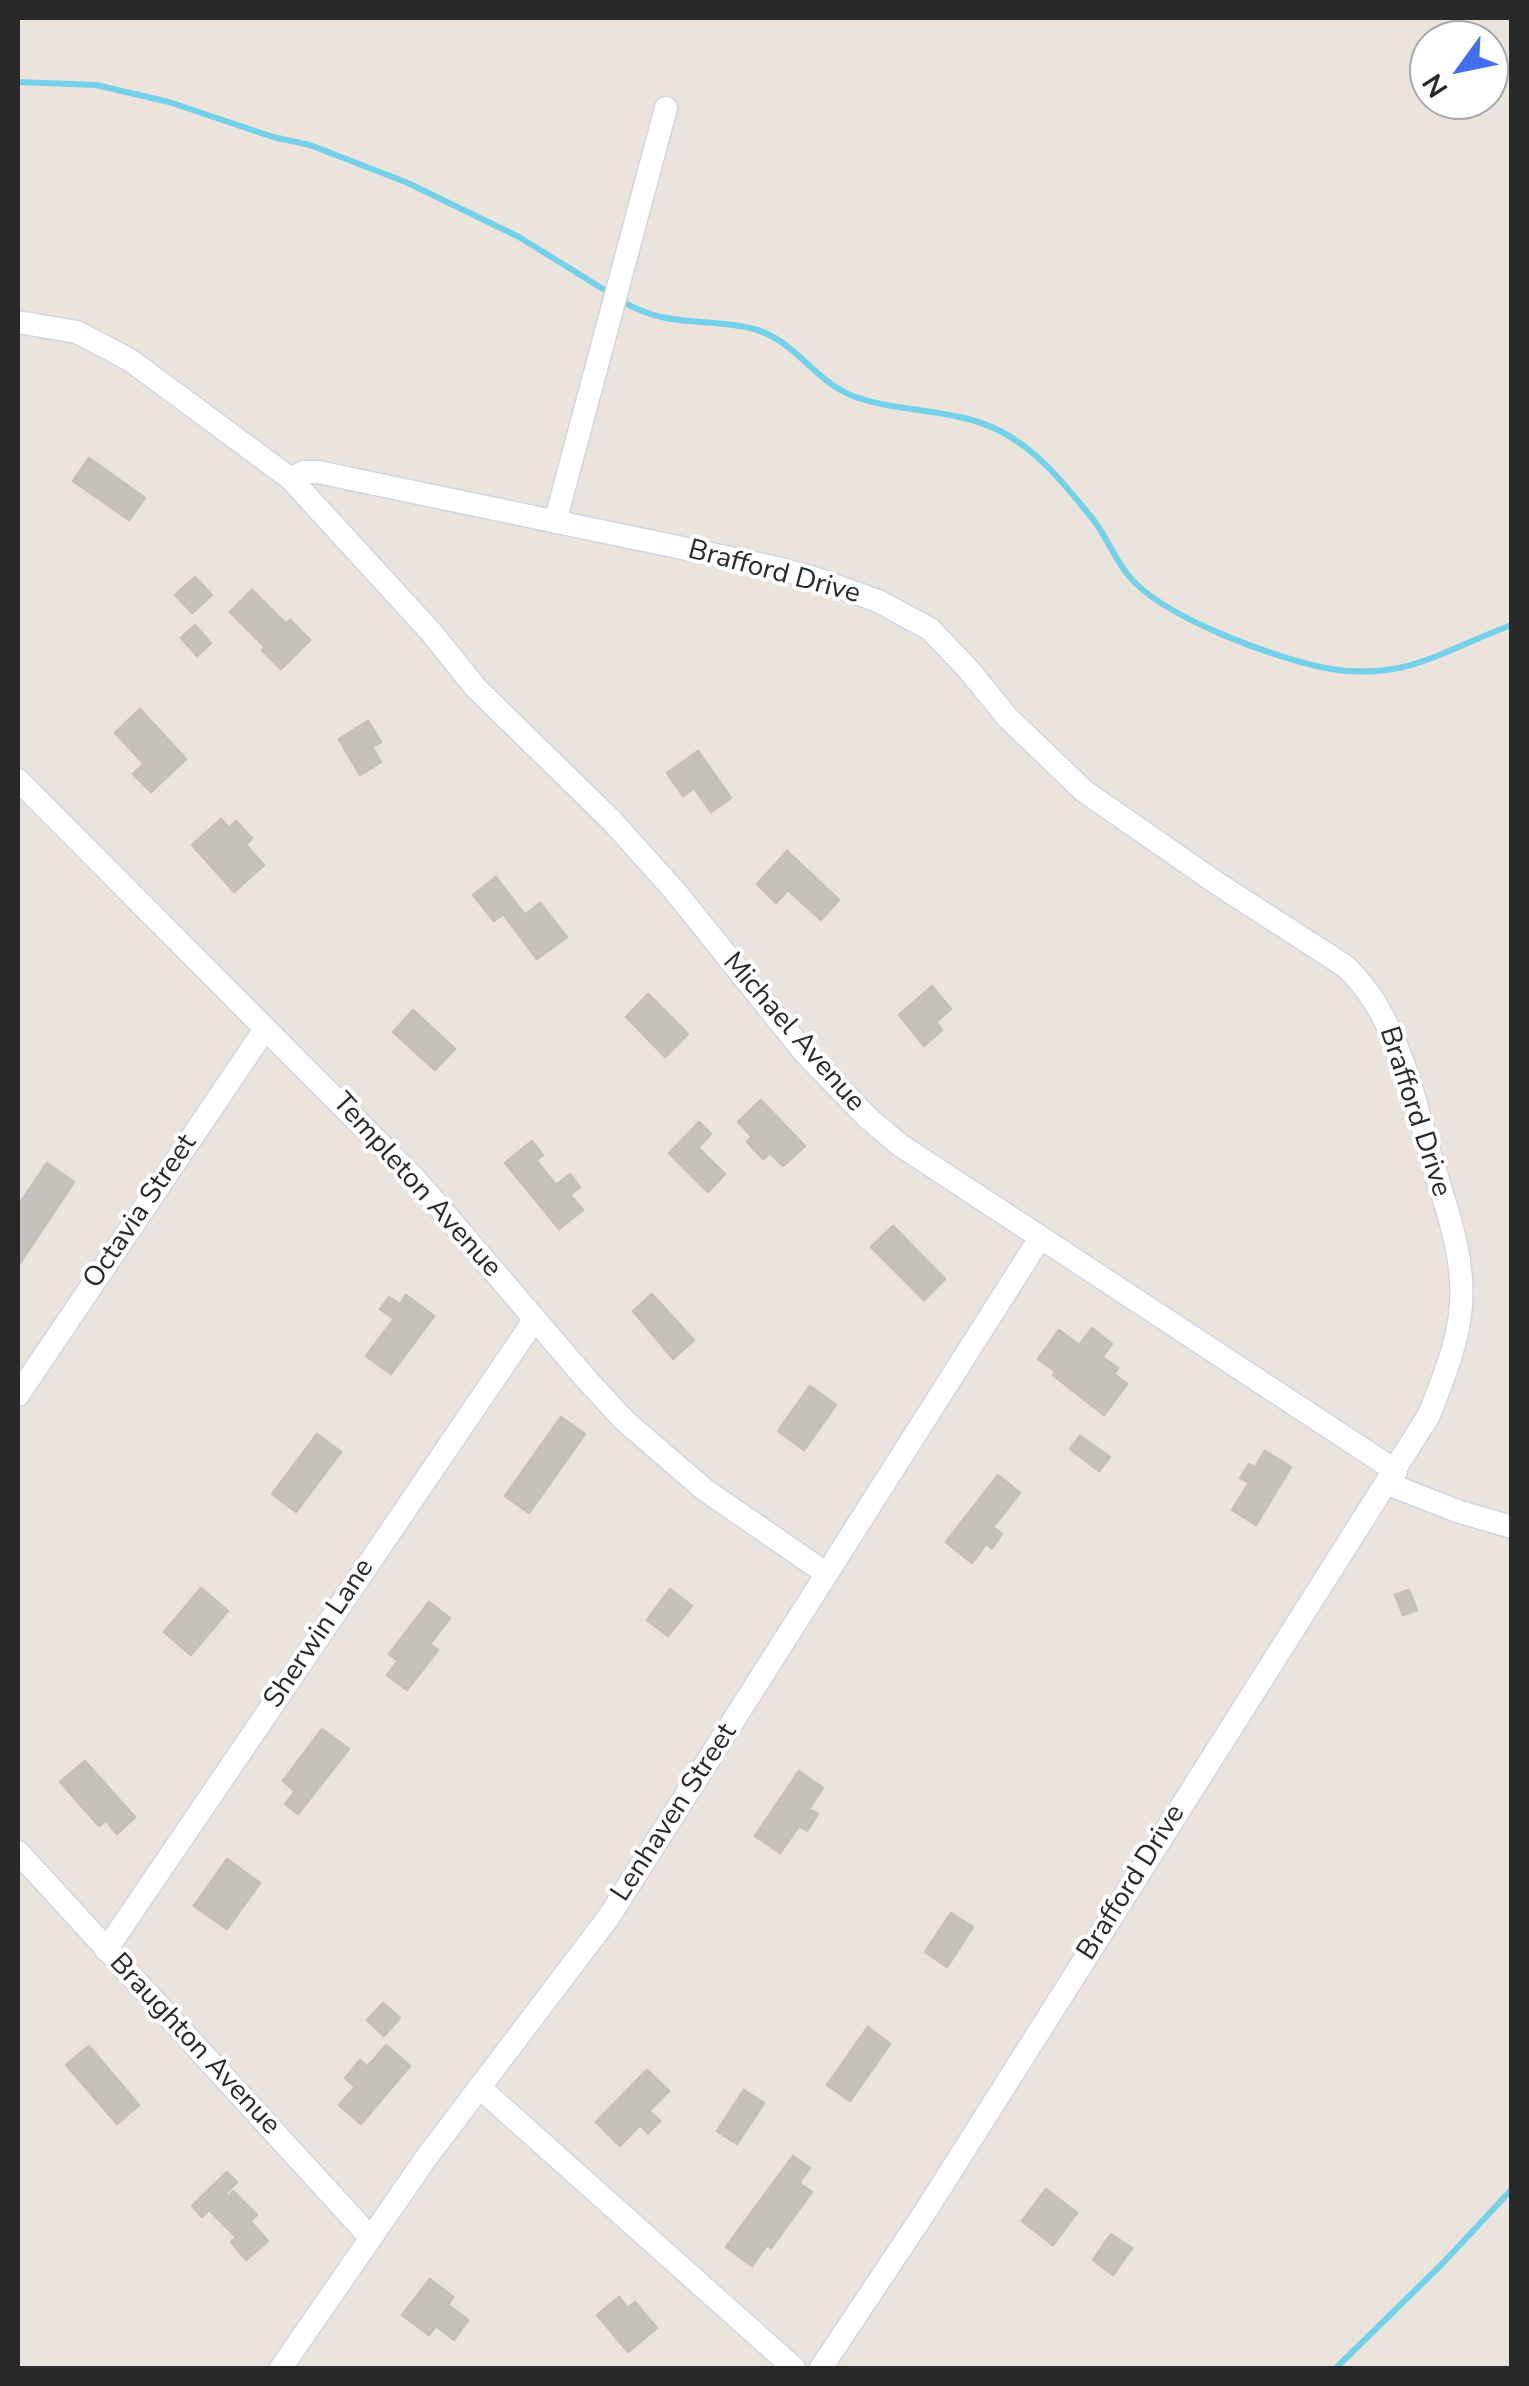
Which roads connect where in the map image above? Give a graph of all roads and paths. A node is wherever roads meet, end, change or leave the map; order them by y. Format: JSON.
{"nodes":[{"id":1,"x":666,"y":108,"type":"dead end"},
{"id":2,"x":18,"y":322,"type":"edge"},
{"id":3,"x":291,"y":479,"type":"junction"},
{"id":4,"x":555,"y":522,"type":"junction"},
{"id":5,"x":18,"y":780,"type":"edge"},
{"id":6,"x":265,"y":1029,"type":"junction"},
{"id":7,"x":1040,"y":1238,"type":"junction"},
{"id":8,"x":534,"y":1320,"type":"junction"},
{"id":9,"x":18,"y":1395,"type":"edge"},
{"id":10,"x":1392,"y":1477,"type":"junction"},
{"id":11,"x":1512,"y":1527,"type":"edge"},
{"id":12,"x":827,"y":1574,"type":"junction"},
{"id":13,"x":18,"y":1852,"type":"edge"},
{"id":14,"x":106,"y":1950,"type":"junction"},
{"id":15,"x":479,"y":2087,"type":"junction"},
{"id":16,"x":371,"y":2238,"type":"junction"},
{"id":17,"x":280,"y":2368,"type":"edge"},
{"id":18,"x":794,"y":2368,"type":"edge"},
{"id":19,"x":821,"y":2368,"type":"edge"}],
"edges":[{"from":1,"to":4,"type":"street"},
{"from":2,"to":3,"type":"street"},
{"from":3,"to":4,"type":"street","name":"Brafford Drive"},
{"from":3,"to":7,"type":"street","name":"Michael Avenue"},
{"from":4,"to":10,"type":"street","name":"Brafford Drive"},
{"from":5,"to":6,"type":"street","name":"Templeton Avenue"},
{"from":6,"to":8,"type":"street","name":"Templeton Avenue"},
{"from":6,"to":9,"type":"street","name":"Octavia Street"},
{"from":7,"to":10,"type":"street","name":"Michael Avenue"},
{"from":7,"to":12,"type":"street","name":"Lenhaven Street"},
{"from":8,"to":12,"type":"street","name":"Templeton Avenue"},
{"from":8,"to":14,"type":"street","name":"Sherwin Lane"},
{"from":10,"to":11,"type":"street","name":"Michael Avenue"},
{"from":10,"to":19,"type":"street","name":"Brafford Drive"},
{"from":12,"to":15,"type":"street","name":"Lenhaven Street"},
{"from":13,"to":14,"type":"street","name":"Braughton Avenue"},
{"from":14,"to":16,"type":"street","name":"Braughton Avenue"},
{"from":15,"to":16,"type":"street","name":"Lenhaven Street"},
{"from":15,"to":18,"type":"street"},
{"from":16,"to":17,"type":"street","name":"Lenhaven Street"}]}
